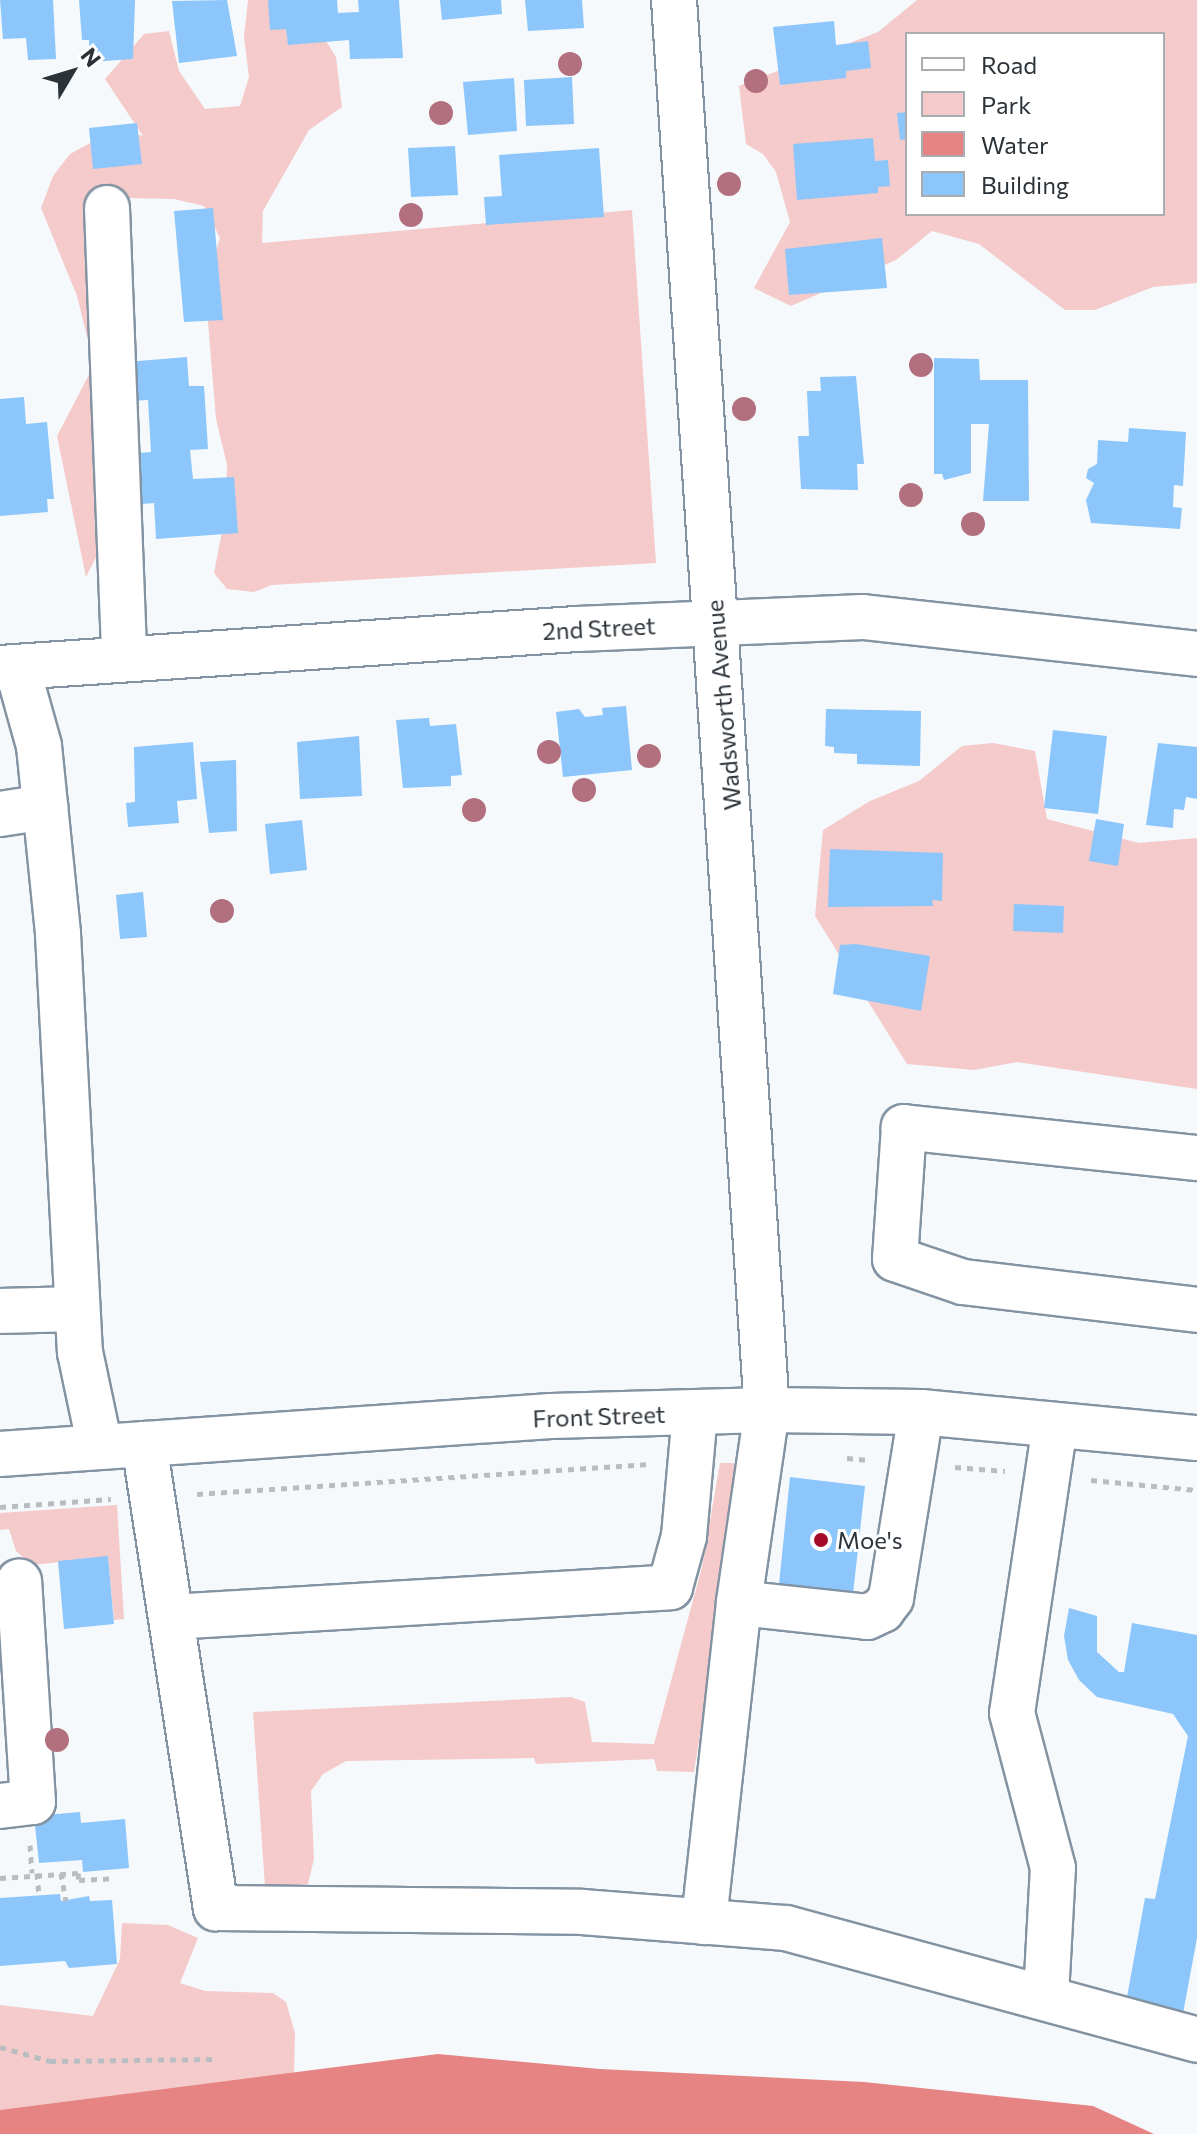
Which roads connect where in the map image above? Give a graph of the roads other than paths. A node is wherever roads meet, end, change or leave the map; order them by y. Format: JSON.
{"nodes":[{"id":1,"x":674,"y":0,"type":"edge"},
{"id":2,"x":107,"y":208,"type":"dead end"},
{"id":3,"x":715,"y":624,"type":"junction"},
{"id":4,"x":1197,"y":654,"type":"edge"},
{"id":5,"x":124,"y":659,"type":"junction"},
{"id":6,"x":9,"y":667,"type":"edge"},
{"id":7,"x":45,"y":807,"type":"junction"},
{"id":8,"x":0,"y":814,"type":"edge"},
{"id":9,"x":1197,"y":1158,"type":"edge"},
{"id":10,"x":77,"y":1309,"type":"junction"},
{"id":11,"x":1197,"y":1310,"type":"edge"},
{"id":12,"x":0,"y":1311,"type":"edge"},
{"id":13,"x":767,"y":1410,"type":"junction"},
{"id":14,"x":695,"y":1412,"type":"junction"},
{"id":15,"x":921,"y":1412,"type":"junction"},
{"id":16,"x":1055,"y":1425,"type":"junction"},
{"id":17,"x":1197,"y":1438,"type":"edge"},
{"id":18,"x":144,"y":1444,"type":"junction"},
{"id":19,"x":100,"y":1447,"type":"junction"},
{"id":20,"x":0,"y":1454,"type":"edge"},
{"id":21,"x":19,"y":1581,"type":"dead end"},
{"id":22,"x":739,"y":1603,"type":"junction"},
{"id":23,"x":171,"y":1617,"type":"junction"},
{"id":24,"x":0,"y":1806,"type":"edge"},
{"id":25,"x":704,"y":1922,"type":"junction"},
{"id":26,"x":1046,"y":1996,"type":"junction"},
{"id":27,"x":1197,"y":2040,"type":"edge"}],
"edges":[{"from":1,"to":3,"type":"main road","name":"Wadsworth Avenue"},
{"from":2,"to":5,"type":"main road"},
{"from":3,"to":4,"type":"main road","name":"2nd Street"},
{"from":3,"to":5,"type":"main road","name":"2nd Street"},
{"from":3,"to":13,"type":"main road","name":"Wadsworth Avenue"},
{"from":5,"to":6,"type":"main road","name":"2nd Street"},
{"from":6,"to":7,"type":"main road"},
{"from":7,"to":8,"type":"main road"},
{"from":7,"to":10,"type":"main road"},
{"from":9,"to":11,"type":"main road"},
{"from":10,"to":12,"type":"main road"},
{"from":10,"to":19,"type":"main road"},
{"from":13,"to":14,"type":"main road","name":"Front Street"},
{"from":13,"to":15,"type":"main road","name":"Front Street"},
{"from":13,"to":22,"type":"main road","name":"Wadsworth Avenue"},
{"from":14,"to":18,"type":"main road","name":"Front Street"},
{"from":14,"to":23,"type":"main road"},
{"from":15,"to":16,"type":"main road","name":"Front Street"},
{"from":15,"to":22,"type":"main road"},
{"from":16,"to":17,"type":"main road","name":"Front Street"},
{"from":16,"to":26,"type":"main road"},
{"from":18,"to":19,"type":"main road","name":"Front Street"},
{"from":18,"to":23,"type":"main road"},
{"from":19,"to":20,"type":"main road","name":"Front Street"},
{"from":21,"to":24,"type":"main road"},
{"from":22,"to":25,"type":"main road","name":"Wadsworth Avenue"},
{"from":23,"to":25,"type":"main road"},
{"from":25,"to":26,"type":"main road"},
{"from":26,"to":27,"type":"main road"}]}
